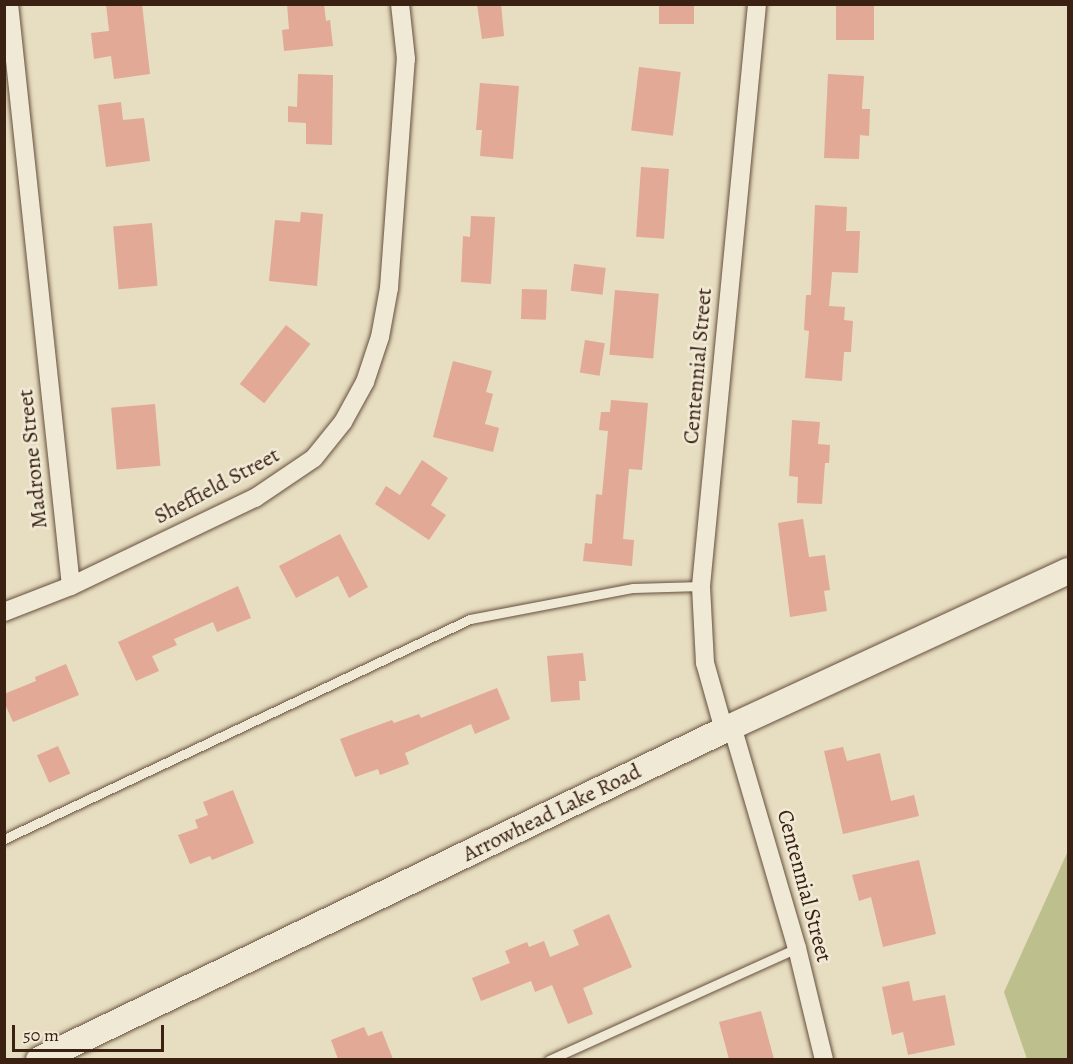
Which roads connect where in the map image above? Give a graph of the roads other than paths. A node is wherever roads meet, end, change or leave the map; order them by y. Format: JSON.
{"nodes":[{"id":1,"x":9,"y":4,"type":"edge"},
{"id":2,"x":400,"y":4,"type":"edge"},
{"id":3,"x":757,"y":4,"type":"edge"},
{"id":4,"x":1068,"y":571,"type":"edge"},
{"id":5,"x":71,"y":586,"type":"junction"},
{"id":6,"x":701,"y":586,"type":"junction"},
{"id":7,"x":4,"y":612,"type":"edge"},
{"id":8,"x":728,"y":728,"type":"junction"},
{"id":9,"x":4,"y":839,"type":"edge"},
{"id":10,"x":797,"y":948,"type":"junction"},
{"id":11,"x":39,"y":1059,"type":"edge"},
{"id":12,"x":549,"y":1059,"type":"edge"},
{"id":13,"x":824,"y":1059,"type":"edge"}],
"edges":[{"from":1,"to":5,"type":"street","name":"Madrone Street"},
{"from":2,"to":5,"type":"street","name":"Sheffield Street"},
{"from":3,"to":6,"type":"street","name":"Centennial Street"},
{"from":4,"to":8,"type":"main road","name":"Arrowhead Lake Road"},
{"from":5,"to":7,"type":"street","name":"Sheffield Street"},
{"from":6,"to":8,"type":"street","name":"Centennial Street"},
{"from":6,"to":9,"type":"lane"},
{"from":8,"to":10,"type":"street","name":"Centennial Street"},
{"from":8,"to":11,"type":"main road","name":"Arrowhead Lake Road"},
{"from":10,"to":12,"type":"lane"},
{"from":10,"to":13,"type":"street","name":"Centennial Street"}]}
